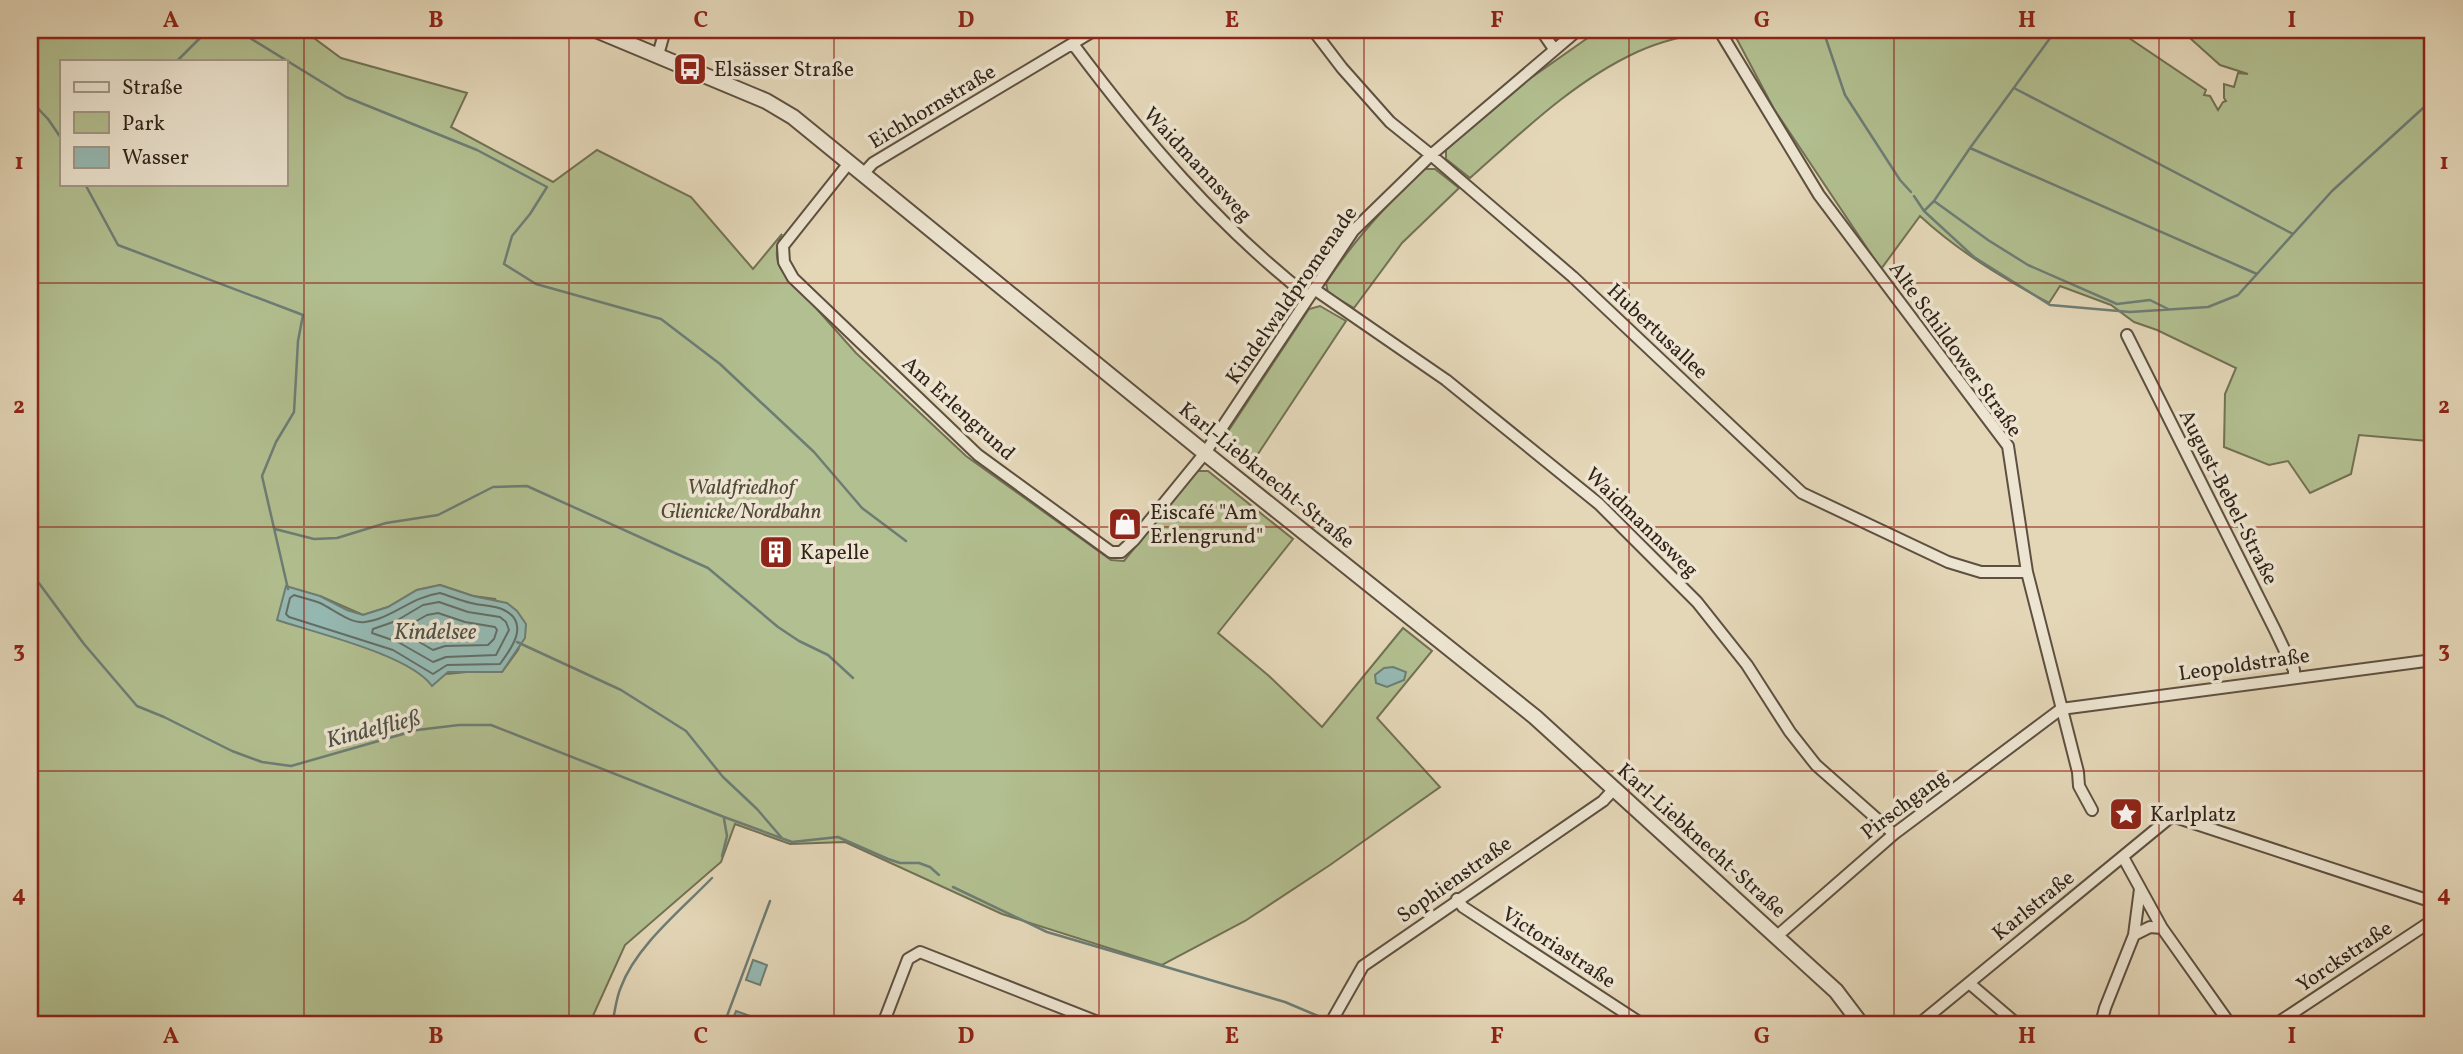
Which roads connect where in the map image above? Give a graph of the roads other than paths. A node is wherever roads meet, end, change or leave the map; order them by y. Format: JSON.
{"nodes":[{"id":1,"x":596,"y":30,"type":"edge"},
{"id":2,"x":665,"y":30,"type":"edge"},
{"id":3,"x":1095,"y":30,"type":"edge"},
{"id":4,"x":1313,"y":30,"type":"edge"},
{"id":5,"x":1541,"y":30,"type":"edge"},
{"id":6,"x":1578,"y":30,"type":"edge"},
{"id":7,"x":1719,"y":30,"type":"edge"},
{"id":8,"x":1073,"y":44,"type":"junction"},
{"id":9,"x":1554,"y":49,"type":"junction"},
{"id":10,"x":658,"y":55,"type":"junction"},
{"id":11,"x":1431,"y":155,"type":"junction"},
{"id":12,"x":849,"y":163,"type":"junction"},
{"id":13,"x":863,"y":174,"type":"junction"},
{"id":14,"x":1311,"y":293,"type":"junction"},
{"id":15,"x":2127,"y":335,"type":"dead end"},
{"id":16,"x":1205,"y":453,"type":"junction"},
{"id":17,"x":2027,"y":572,"type":"junction"},
{"id":18,"x":2433,"y":660,"type":"edge"},
{"id":19,"x":2294,"y":677,"type":"junction"},
{"id":20,"x":2061,"y":709,"type":"junction"},
{"id":21,"x":1614,"y":789,"type":"junction"},
{"id":22,"x":2092,"y":810,"type":"dead end"},
{"id":23,"x":1894,"y":834,"type":"junction"},
{"id":24,"x":2123,"y":857,"type":"junction"},
{"id":25,"x":2140,"y":889,"type":"junction"},
{"id":26,"x":1457,"y":899,"type":"junction"},
{"id":27,"x":2433,"y":902,"type":"edge"},
{"id":28,"x":2433,"y":920,"type":"edge"},
{"id":29,"x":2162,"y":928,"type":"junction"},
{"id":30,"x":2134,"y":935,"type":"junction"},
{"id":31,"x":1776,"y":937,"type":"junction"},
{"id":32,"x":1969,"y":983,"type":"junction"},
{"id":33,"x":1334,"y":1017,"type":"dead end"},
{"id":34,"x":883,"y":1024,"type":"edge"},
{"id":35,"x":1100,"y":1024,"type":"edge"},
{"id":36,"x":1642,"y":1024,"type":"edge"},
{"id":37,"x":1861,"y":1024,"type":"edge"},
{"id":38,"x":1919,"y":1024,"type":"edge"},
{"id":39,"x":2017,"y":1024,"type":"edge"},
{"id":40,"x":2101,"y":1024,"type":"edge"},
{"id":41,"x":2230,"y":1024,"type":"edge"},
{"id":42,"x":2276,"y":1024,"type":"edge"}],
"edges":[{"from":1,"to":10,"type":"street","name":"Karl-Liebknecht-Straße"},
{"from":2,"to":10,"type":"street"},
{"from":3,"to":8,"type":"street","name":"Eichhornstraße"},
{"from":4,"to":11,"type":"street","name":"Hubertusallee"},
{"from":5,"to":9,"type":"street"},
{"from":6,"to":9,"type":"street","name":"Kindelwaldpromenade"},
{"from":7,"to":17,"type":"street","name":"Alte Schildower Straße"},
{"from":8,"to":13,"type":"street","name":"Eichhornstraße"},
{"from":8,"to":14,"type":"street","name":"Waidmannsweg"},
{"from":9,"to":11,"type":"street","name":"Kindelwaldpromenade"},
{"from":10,"to":12,"type":"street","name":"Karl-Liebknecht-Straße"},
{"from":11,"to":14,"type":"street","name":"Kindelwaldpromenade"},
{"from":11,"to":17,"type":"street","name":"Hubertusallee"},
{"from":12,"to":13,"type":"street","name":"Karl-Liebknecht-Straße"},
{"from":12,"to":16,"type":"street","name":"Am Erlengrund"},
{"from":13,"to":16,"type":"street","name":"Karl-Liebknecht-Straße"},
{"from":14,"to":16,"type":"street","name":"Kindelwaldpromenade"},
{"from":14,"to":23,"type":"street","name":"Waidmannsweg"},
{"from":15,"to":19,"type":"street","name":"August-Bebel-Straße"},
{"from":16,"to":21,"type":"street","name":"Karl-Liebknecht-Straße"},
{"from":17,"to":20,"type":"street","name":"Alte Schildower Straße"},
{"from":18,"to":19,"type":"street","name":"Leopoldstraße"},
{"from":19,"to":20,"type":"street","name":"Leopoldstraße"},
{"from":20,"to":22,"type":"street","name":"Alte Schildower Straße"},
{"from":20,"to":23,"type":"street","name":"Pirschgang"},
{"from":21,"to":26,"type":"street","name":"Sophienstraße"},
{"from":21,"to":31,"type":"street","name":"Karl-Liebknecht-Straße"},
{"from":23,"to":31,"type":"street","name":"Pirschgang"},
{"from":24,"to":25,"type":"street"},
{"from":24,"to":27,"type":"street","name":"Karlstraße"},
{"from":24,"to":32,"type":"street","name":"Karlstraße"},
{"from":25,"to":29,"type":"street"},
{"from":25,"to":30,"type":"street"},
{"from":26,"to":33,"type":"street","name":"Sophienstraße"},
{"from":26,"to":36,"type":"street","name":"Victoriastraße"},
{"from":28,"to":42,"type":"street","name":"Yorckstraße"},
{"from":29,"to":30,"type":"street"},
{"from":29,"to":41,"type":"street"},
{"from":30,"to":40,"type":"street"},
{"from":31,"to":37,"type":"street","name":"Karl-Liebknecht-Straße"},
{"from":32,"to":38,"type":"street","name":"Karlstraße"},
{"from":32,"to":39,"type":"street"},
{"from":34,"to":35,"type":"street"}]}
